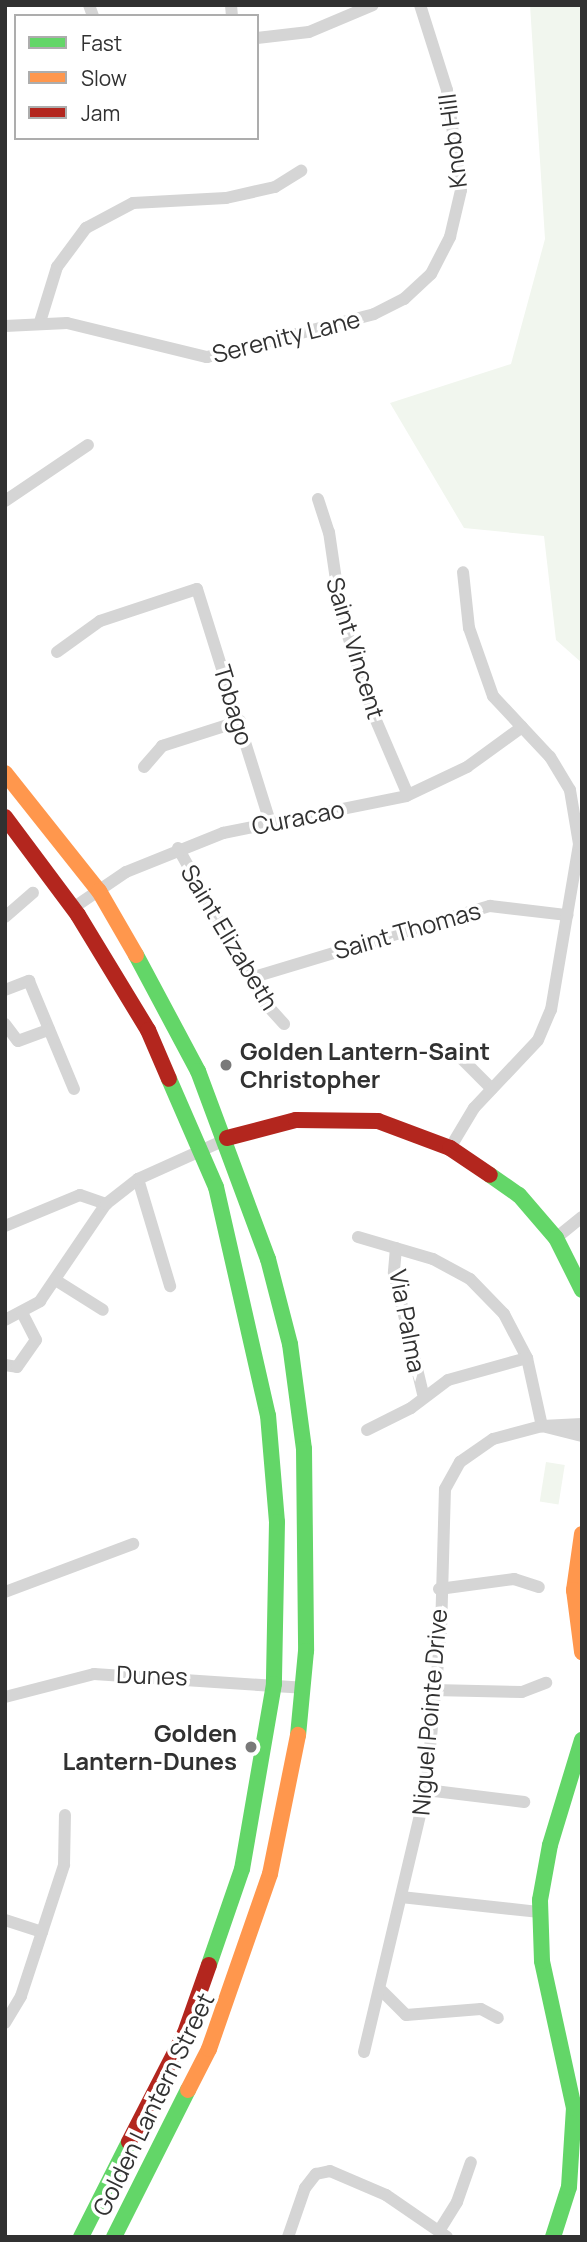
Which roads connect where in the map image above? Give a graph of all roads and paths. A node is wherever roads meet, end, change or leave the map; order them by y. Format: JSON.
{"nodes":[{"id":1,"x":373,"y":5,"type":"edge"},
{"id":2,"x":420,"y":5,"type":"edge"},
{"id":3,"x":259,"y":38,"type":"edge"},
{"id":4,"x":302,"y":171,"type":"dead end"},
{"id":5,"x":431,"y":274,"type":"joint"},
{"id":6,"x":40,"y":322,"type":"junction"},
{"id":7,"x":5,"y":326,"type":"edge"},
{"id":8,"x":88,"y":445,"type":"dead end"},
{"id":9,"x":318,"y":499,"type":"dead end"},
{"id":10,"x":5,"y":500,"type":"edge"},
{"id":11,"x":463,"y":572,"type":"dead end"},
{"id":12,"x":57,"y":652,"type":"dead end"},
{"id":13,"x":240,"y":721,"type":"junction"},
{"id":14,"x":522,"y":727,"type":"junction"},
{"id":15,"x":144,"y":767,"type":"dead end"},
{"id":16,"x":5,"y":773,"type":"edge"},
{"id":17,"x":408,"y":794,"type":"junction"},
{"id":18,"x":5,"y":817,"type":"edge"},
{"id":19,"x":270,"y":822,"type":"junction"},
{"id":20,"x":178,"y":848,"type":"junction"},
{"id":21,"x":99,"y":891,"type":"junction"},
{"id":22,"x":33,"y":893,"type":"dead end"},
{"id":23,"x":73,"y":908,"type":"junction"},
{"id":24,"x":566,"y":915,"type":"junction"},
{"id":25,"x":5,"y":916,"type":"edge"},
{"id":26,"x":251,"y":978,"type":"junction"},
{"id":27,"x":5,"y":989,"type":"edge"},
{"id":28,"x":5,"y":1024,"type":"edge"},
{"id":29,"x":284,"y":1024,"type":"dead end"},
{"id":30,"x":49,"y":1030,"type":"junction"},
{"id":31,"x":462,"y":1059,"type":"dead end"},
{"id":32,"x":74,"y":1089,"type":"dead end"},
{"id":33,"x":492,"y":1089,"type":"junction"},
{"id":34,"x":227,"y":1138,"type":"junction"},
{"id":35,"x":450,"y":1148,"type":"junction"},
{"id":36,"x":201,"y":1150,"type":"junction"},
{"id":37,"x":138,"y":1179,"type":"junction"},
{"id":38,"x":106,"y":1204,"type":"junction"},
{"id":39,"x":582,"y":1217,"type":"edge"},
{"id":40,"x":5,"y":1226,"type":"edge"},
{"id":41,"x":358,"y":1237,"type":"dead end"},
{"id":42,"x":555,"y":1238,"type":"junction"},
{"id":43,"x":396,"y":1248,"type":"junction"},
{"id":44,"x":57,"y":1281,"type":"junction"},
{"id":45,"x":170,"y":1286,"type":"dead end"},
{"id":46,"x":582,"y":1290,"type":"edge"},
{"id":47,"x":103,"y":1310,"type":"dead end"},
{"id":48,"x":23,"y":1314,"type":"junction"},
{"id":49,"x":5,"y":1320,"type":"edge"},
{"id":50,"x":527,"y":1358,"type":"junction"},
{"id":51,"x":5,"y":1365,"type":"edge"},
{"id":52,"x":423,"y":1394,"type":"junction"},
{"id":53,"x":582,"y":1424,"type":"edge"},
{"id":54,"x":542,"y":1426,"type":"junction"},
{"id":55,"x":367,"y":1430,"type":"dead end"},
{"id":56,"x":582,"y":1436,"type":"edge"},
{"id":57,"x":582,"y":1534,"type":"edge"},
{"id":58,"x":133,"y":1544,"type":"dead end"},
{"id":59,"x":538,"y":1587,"type":"dead end"},
{"id":60,"x":439,"y":1589,"type":"junction"},
{"id":61,"x":5,"y":1592,"type":"edge"},
{"id":62,"x":582,"y":1652,"type":"edge"},
{"id":63,"x":546,"y":1683,"type":"dead end"},
{"id":64,"x":274,"y":1684,"type":"junction"},
{"id":65,"x":303,"y":1688,"type":"junction"},
{"id":66,"x":433,"y":1690,"type":"junction"},
{"id":67,"x":5,"y":1698,"type":"edge"},
{"id":68,"x":582,"y":1740,"type":"edge"},
{"id":69,"x":426,"y":1790,"type":"junction"},
{"id":70,"x":524,"y":1802,"type":"dead end"},
{"id":71,"x":65,"y":1815,"type":"dead end"},
{"id":72,"x":401,"y":1897,"type":"junction"},
{"id":73,"x":540,"y":1912,"type":"junction"},
{"id":74,"x":5,"y":1920,"type":"edge"},
{"id":75,"x":42,"y":1932,"type":"junction"},
{"id":76,"x":382,"y":1991,"type":"junction"},
{"id":77,"x":498,"y":2018,"type":"dead end"},
{"id":78,"x":5,"y":2023,"type":"edge"},
{"id":79,"x":364,"y":2052,"type":"dead end"},
{"id":80,"x":471,"y":2162,"type":"dead end"},
{"id":81,"x":443,"y":2234,"type":"edge"},
{"id":82,"x":81,"y":2237,"type":"edge"},
{"id":83,"x":114,"y":2237,"type":"edge"},
{"id":84,"x":288,"y":2237,"type":"edge"},
{"id":85,"x":553,"y":2237,"type":"edge"}],
"edges":[{"from":1,"to":3,"type":"street"},
{"from":2,"to":5,"type":"street","name":"Knob Hill"},
{"from":4,"to":6,"type":"street"},
{"from":5,"to":6,"type":"street","name":"Serenity Lane"},
{"from":6,"to":7,"type":"street","name":"Serenity Lane"},
{"from":8,"to":10,"type":"street"},
{"from":9,"to":17,"type":"street","name":"Saint Vincent"},
{"from":11,"to":14,"type":"street"},
{"from":12,"to":13,"type":"street","name":"Tobago"},
{"from":13,"to":15,"type":"street"},
{"from":13,"to":19,"type":"street","name":"Tobago"},
{"from":14,"to":17,"type":"street","name":"Curacao"},
{"from":14,"to":24,"type":"street"},
{"from":16,"to":21,"type":"main road","name":"Golden Lantern Street"},
{"from":17,"to":19,"type":"street","name":"Curacao"},
{"from":18,"to":23,"type":"main road","name":"Golden Lantern Street"},
{"from":19,"to":20,"type":"street","name":"Curacao"},
{"from":20,"to":21,"type":"street","name":"Curacao"},
{"from":20,"to":26,"type":"street","name":"Saint Elizabeth"},
{"from":21,"to":23,"type":"street","name":"Curacao"},
{"from":21,"to":34,"type":"main road","name":"Golden Lantern Street"},
{"from":22,"to":25,"type":"street"},
{"from":23,"to":36,"type":"main road","name":"Golden Lantern Street"},
{"from":24,"to":26,"type":"street","name":"Saint Thomas"},
{"from":24,"to":33,"type":"street"},
{"from":26,"to":29,"type":"street","name":"Saint Elizabeth"},
{"from":27,"to":30,"type":"street"},
{"from":28,"to":30,"type":"street"},
{"from":30,"to":32,"type":"street"},
{"from":31,"to":33,"type":"street"},
{"from":33,"to":35,"type":"street"},
{"from":34,"to":35,"type":"main road"},
{"from":34,"to":36,"type":"street"},
{"from":34,"to":65,"type":"main road","name":"Golden Lantern Street"},
{"from":35,"to":42,"type":"main road"},
{"from":36,"to":37,"type":"street"},
{"from":36,"to":64,"type":"main road","name":"Golden Lantern Street"},
{"from":37,"to":38,"type":"street"},
{"from":37,"to":45,"type":"street"},
{"from":38,"to":40,"type":"street"},
{"from":38,"to":44,"type":"street"},
{"from":39,"to":42,"type":"street"},
{"from":41,"to":43,"type":"street"},
{"from":42,"to":46,"type":"main road"},
{"from":43,"to":50,"type":"street"},
{"from":43,"to":52,"type":"street","name":"Via Palma"},
{"from":44,"to":47,"type":"street"},
{"from":44,"to":48,"type":"street"},
{"from":48,"to":49,"type":"street"},
{"from":48,"to":51,"type":"street"},
{"from":50,"to":52,"type":"street"},
{"from":50,"to":54,"type":"street"},
{"from":52,"to":55,"type":"street"},
{"from":53,"to":54,"type":"street","name":"Niguel Pointe Drive"},
{"from":54,"to":56,"type":"street","name":"Niguel Pointe Drive"},
{"from":54,"to":60,"type":"street","name":"Niguel Pointe Drive"},
{"from":57,"to":62,"type":"main road"},
{"from":58,"to":61,"type":"street"},
{"from":59,"to":60,"type":"street"},
{"from":60,"to":66,"type":"street","name":"Niguel Pointe Drive"},
{"from":63,"to":66,"type":"street"},
{"from":64,"to":65,"type":"street","name":"Dunes"},
{"from":64,"to":67,"type":"street","name":"Dunes"},
{"from":64,"to":82,"type":"main road","name":"Golden Lantern Street"},
{"from":65,"to":83,"type":"main road","name":"Golden Lantern Street"},
{"from":66,"to":69,"type":"street","name":"Niguel Pointe Drive"},
{"from":68,"to":73,"type":"main road"},
{"from":69,"to":70,"type":"street"},
{"from":69,"to":72,"type":"street","name":"Niguel Pointe Drive"},
{"from":71,"to":75,"type":"street"},
{"from":72,"to":73,"type":"street"},
{"from":72,"to":76,"type":"street","name":"Niguel Pointe Drive"},
{"from":73,"to":85,"type":"main road"},
{"from":74,"to":75,"type":"street"},
{"from":75,"to":78,"type":"street"},
{"from":76,"to":77,"type":"street"},
{"from":76,"to":79,"type":"street","name":"Niguel Pointe Drive"},
{"from":80,"to":81,"type":"street"},
{"from":81,"to":84,"type":"street"}]}
